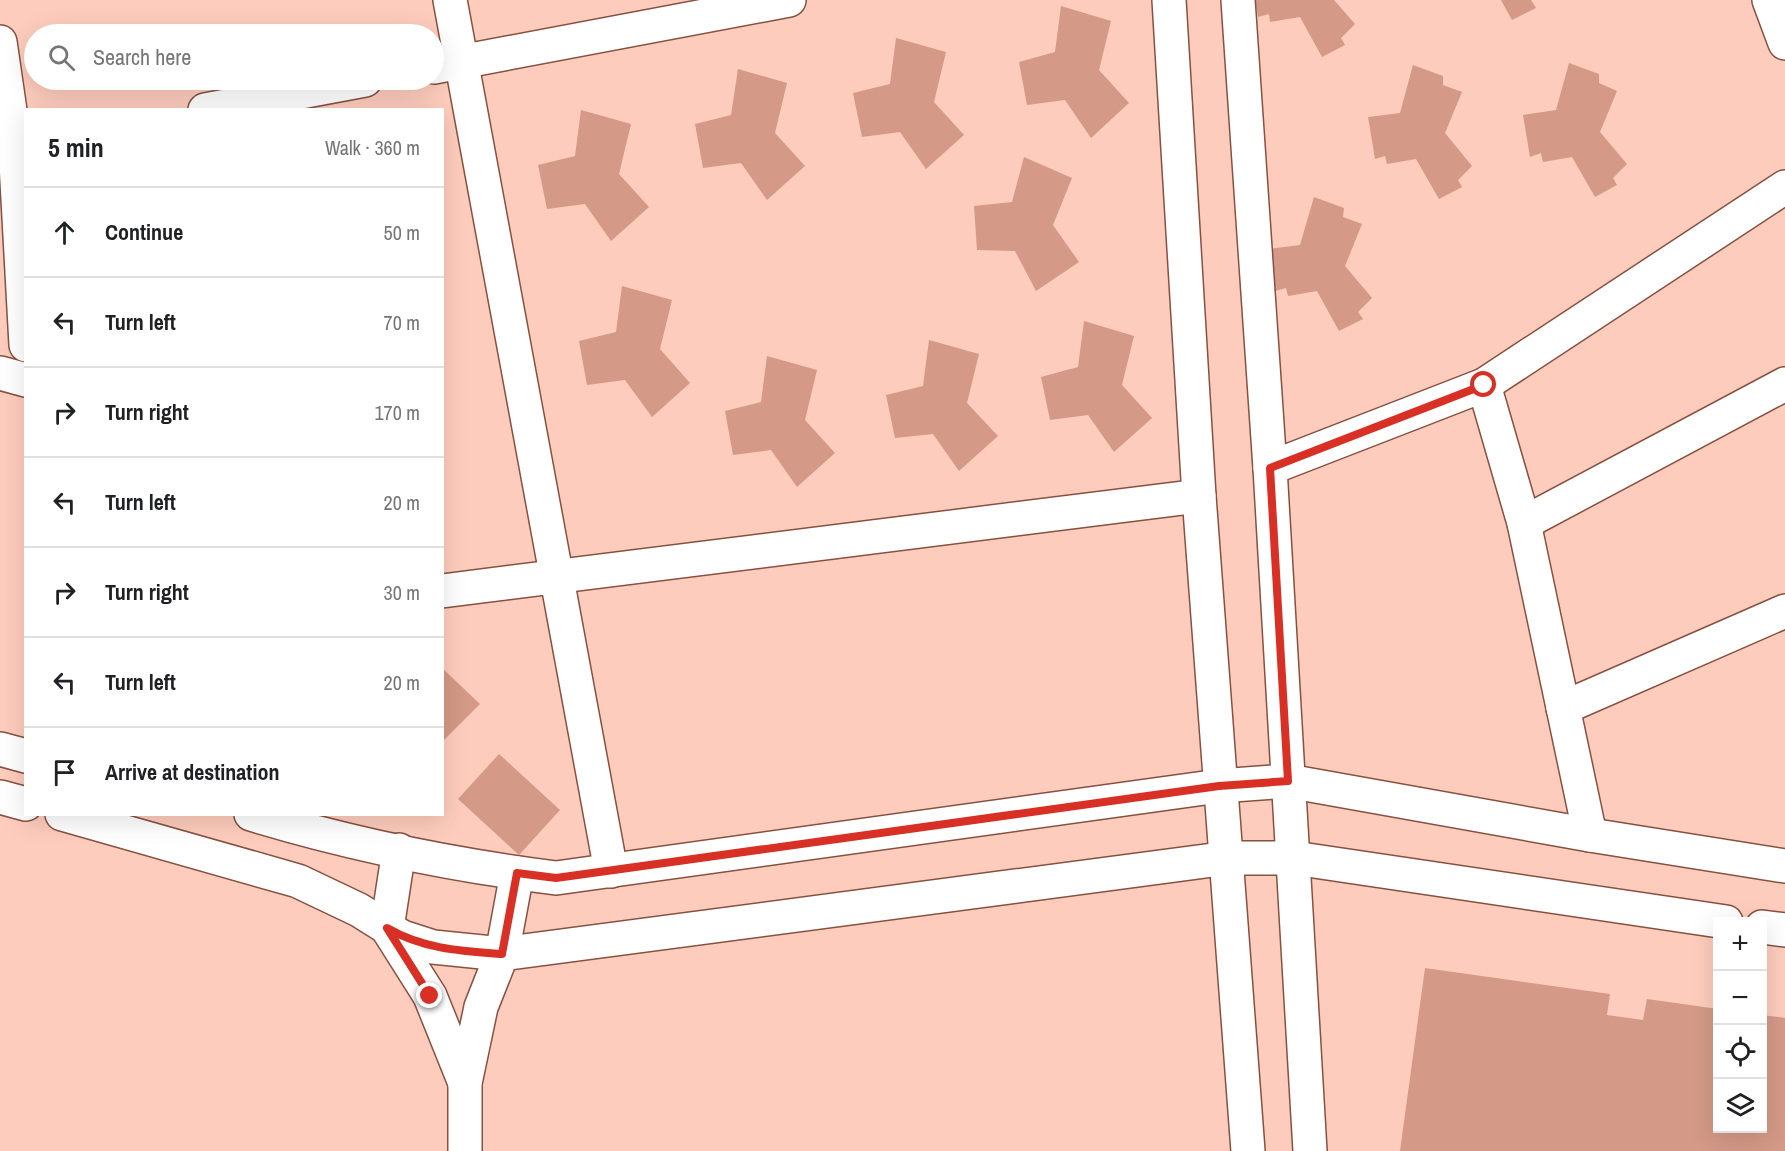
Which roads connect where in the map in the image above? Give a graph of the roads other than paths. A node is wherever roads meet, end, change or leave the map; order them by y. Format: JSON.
{"nodes":[{"id":1,"x":450,"y":0,"type":"edge"},
{"id":2,"x":1169,"y":0,"type":"edge"},
{"id":3,"x":1238,"y":0,"type":"edge"},
{"id":4,"x":1769,"y":0,"type":"edge"},
{"id":5,"x":770,"y":2,"type":"edge"},
{"id":6,"x":0,"y":42,"type":"edge"},
{"id":7,"x":1785,"y":43,"type":"edge"},
{"id":8,"x":447,"y":64,"type":"edge"},
{"id":9,"x":312,"y":90,"type":"edge"},
{"id":10,"x":216,"y":108,"type":"edge"},
{"id":11,"x":14,"y":145,"type":"edge"},
{"id":12,"x":1785,"y":186,"type":"edge"},
{"id":13,"x":24,"y":312,"type":"edge"},
{"id":14,"x":0,"y":374,"type":"edge"},
{"id":15,"x":24,"y":380,"type":"edge"},
{"id":16,"x":1785,"y":384,"type":"edge"},
{"id":17,"x":1484,"y":385,"type":"junction"},
{"id":18,"x":1270,"y":468,"type":"junction"},
{"id":19,"x":1199,"y":496,"type":"junction"},
{"id":20,"x":1524,"y":523,"type":"junction"},
{"id":21,"x":557,"y":576,"type":"junction"},
{"id":22,"x":444,"y":591,"type":"edge"},
{"id":23,"x":1785,"y":611,"type":"edge"},
{"id":24,"x":1563,"y":708,"type":"junction"},
{"id":25,"x":0,"y":749,"type":"edge"},
{"id":26,"x":24,"y":755,"type":"edge"},
{"id":27,"x":1288,"y":781,"type":"junction"},
{"id":28,"x":1219,"y":786,"type":"junction"},
{"id":29,"x":0,"y":797,"type":"edge"},
{"id":30,"x":24,"y":803,"type":"edge"},
{"id":31,"x":69,"y":816,"type":"edge"},
{"id":32,"x":258,"y":816,"type":"edge"},
{"id":33,"x":1590,"y":835,"type":"junction"},
{"id":34,"x":399,"y":850,"type":"junction"},
{"id":35,"x":1227,"y":858,"type":"junction"},
{"id":36,"x":1294,"y":858,"type":"junction"},
{"id":37,"x":1785,"y":866,"type":"edge"},
{"id":38,"x":611,"y":871,"type":"junction"},
{"id":39,"x":517,"y":873,"type":"junction"},
{"id":40,"x":1713,"y":919,"type":"edge"},
{"id":41,"x":387,"y":928,"type":"junction"},
{"id":42,"x":1767,"y":928,"type":"edge"},
{"id":43,"x":1785,"y":930,"type":"edge"},
{"id":44,"x":502,"y":954,"type":"junction"},
{"id":45,"x":465,"y":1083,"type":"junction"},
{"id":46,"x":465,"y":1151,"type":"edge"},
{"id":47,"x":1248,"y":1151,"type":"edge"},
{"id":48,"x":1310,"y":1151,"type":"edge"}],
"edges":[{"from":1,"to":8,"type":"street"},
{"from":2,"to":19,"type":"street"},
{"from":3,"to":18,"type":"street"},
{"from":4,"to":7,"type":"street"},
{"from":5,"to":8,"type":"street"},
{"from":6,"to":11,"type":"street"},
{"from":8,"to":21,"type":"street"},
{"from":9,"to":10,"type":"street"},
{"from":11,"to":13,"type":"street"},
{"from":12,"to":17,"type":"street"},
{"from":14,"to":15,"type":"street"},
{"from":16,"to":20,"type":"street"},
{"from":17,"to":18,"type":"street"},
{"from":17,"to":20,"type":"street"},
{"from":18,"to":27,"type":"street"},
{"from":19,"to":21,"type":"street"},
{"from":19,"to":28,"type":"street"},
{"from":20,"to":24,"type":"street"},
{"from":21,"to":22,"type":"street"},
{"from":21,"to":38,"type":"street"},
{"from":23,"to":24,"type":"street"},
{"from":24,"to":33,"type":"street"},
{"from":25,"to":26,"type":"street"},
{"from":27,"to":28,"type":"street"},
{"from":27,"to":33,"type":"street"},
{"from":27,"to":36,"type":"street"},
{"from":28,"to":35,"type":"street"},
{"from":28,"to":38,"type":"street"},
{"from":29,"to":30,"type":"street"},
{"from":31,"to":41,"type":"street"},
{"from":32,"to":34,"type":"street"},
{"from":33,"to":37,"type":"street"},
{"from":34,"to":39,"type":"street"},
{"from":34,"to":41,"type":"street"},
{"from":35,"to":36,"type":"street"},
{"from":35,"to":44,"type":"street"},
{"from":35,"to":47,"type":"street"},
{"from":36,"to":40,"type":"street"},
{"from":36,"to":48,"type":"street"},
{"from":38,"to":39,"type":"street"},
{"from":39,"to":44,"type":"street"},
{"from":41,"to":44,"type":"street"},
{"from":41,"to":45,"type":"street"},
{"from":42,"to":43,"type":"street"},
{"from":44,"to":45,"type":"street"},
{"from":45,"to":46,"type":"street"}]}
